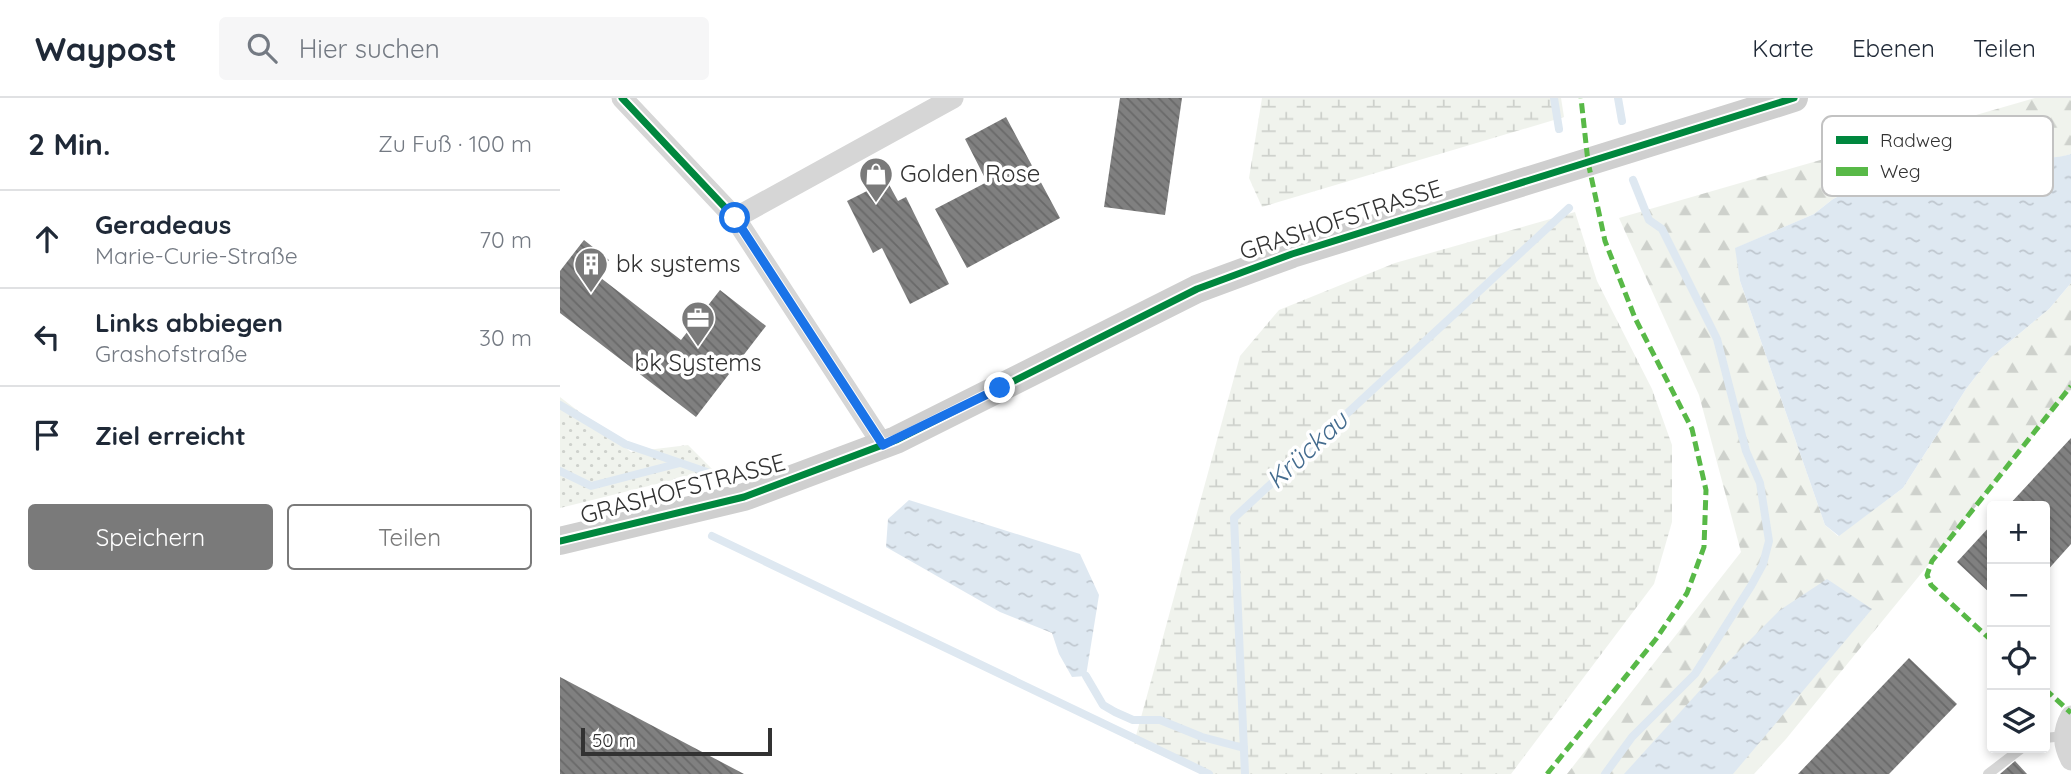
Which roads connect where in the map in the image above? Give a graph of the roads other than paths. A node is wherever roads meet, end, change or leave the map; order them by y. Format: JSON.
{"nodes":[{"id":1,"x":622,"y":98,"type":"edge"},
{"id":2,"x":953,"y":98,"type":"edge"},
{"id":3,"x":1794,"y":98,"type":"edge"},
{"id":4,"x":735,"y":218,"type":"junction"},
{"id":5,"x":883,"y":445,"type":"junction"},
{"id":6,"x":560,"y":541,"type":"edge"},
{"id":7,"x":2060,"y":730,"type":"edge"},
{"id":8,"x":2015,"y":753,"type":"edge"},
{"id":9,"x":2071,"y":760,"type":"edge"},
{"id":10,"x":1988,"y":774,"type":"edge"}],
"edges":[{"from":1,"to":4,"type":"street"},
{"from":2,"to":4,"type":"street"},
{"from":3,"to":5,"type":"street","name":"GRASHOFSTRASSE"},
{"from":4,"to":5,"type":"street"},
{"from":5,"to":6,"type":"street","name":"GRASHOFSTRASSE"},
{"from":7,"to":9,"type":"street"},
{"from":8,"to":10,"type":"lane"}]}
